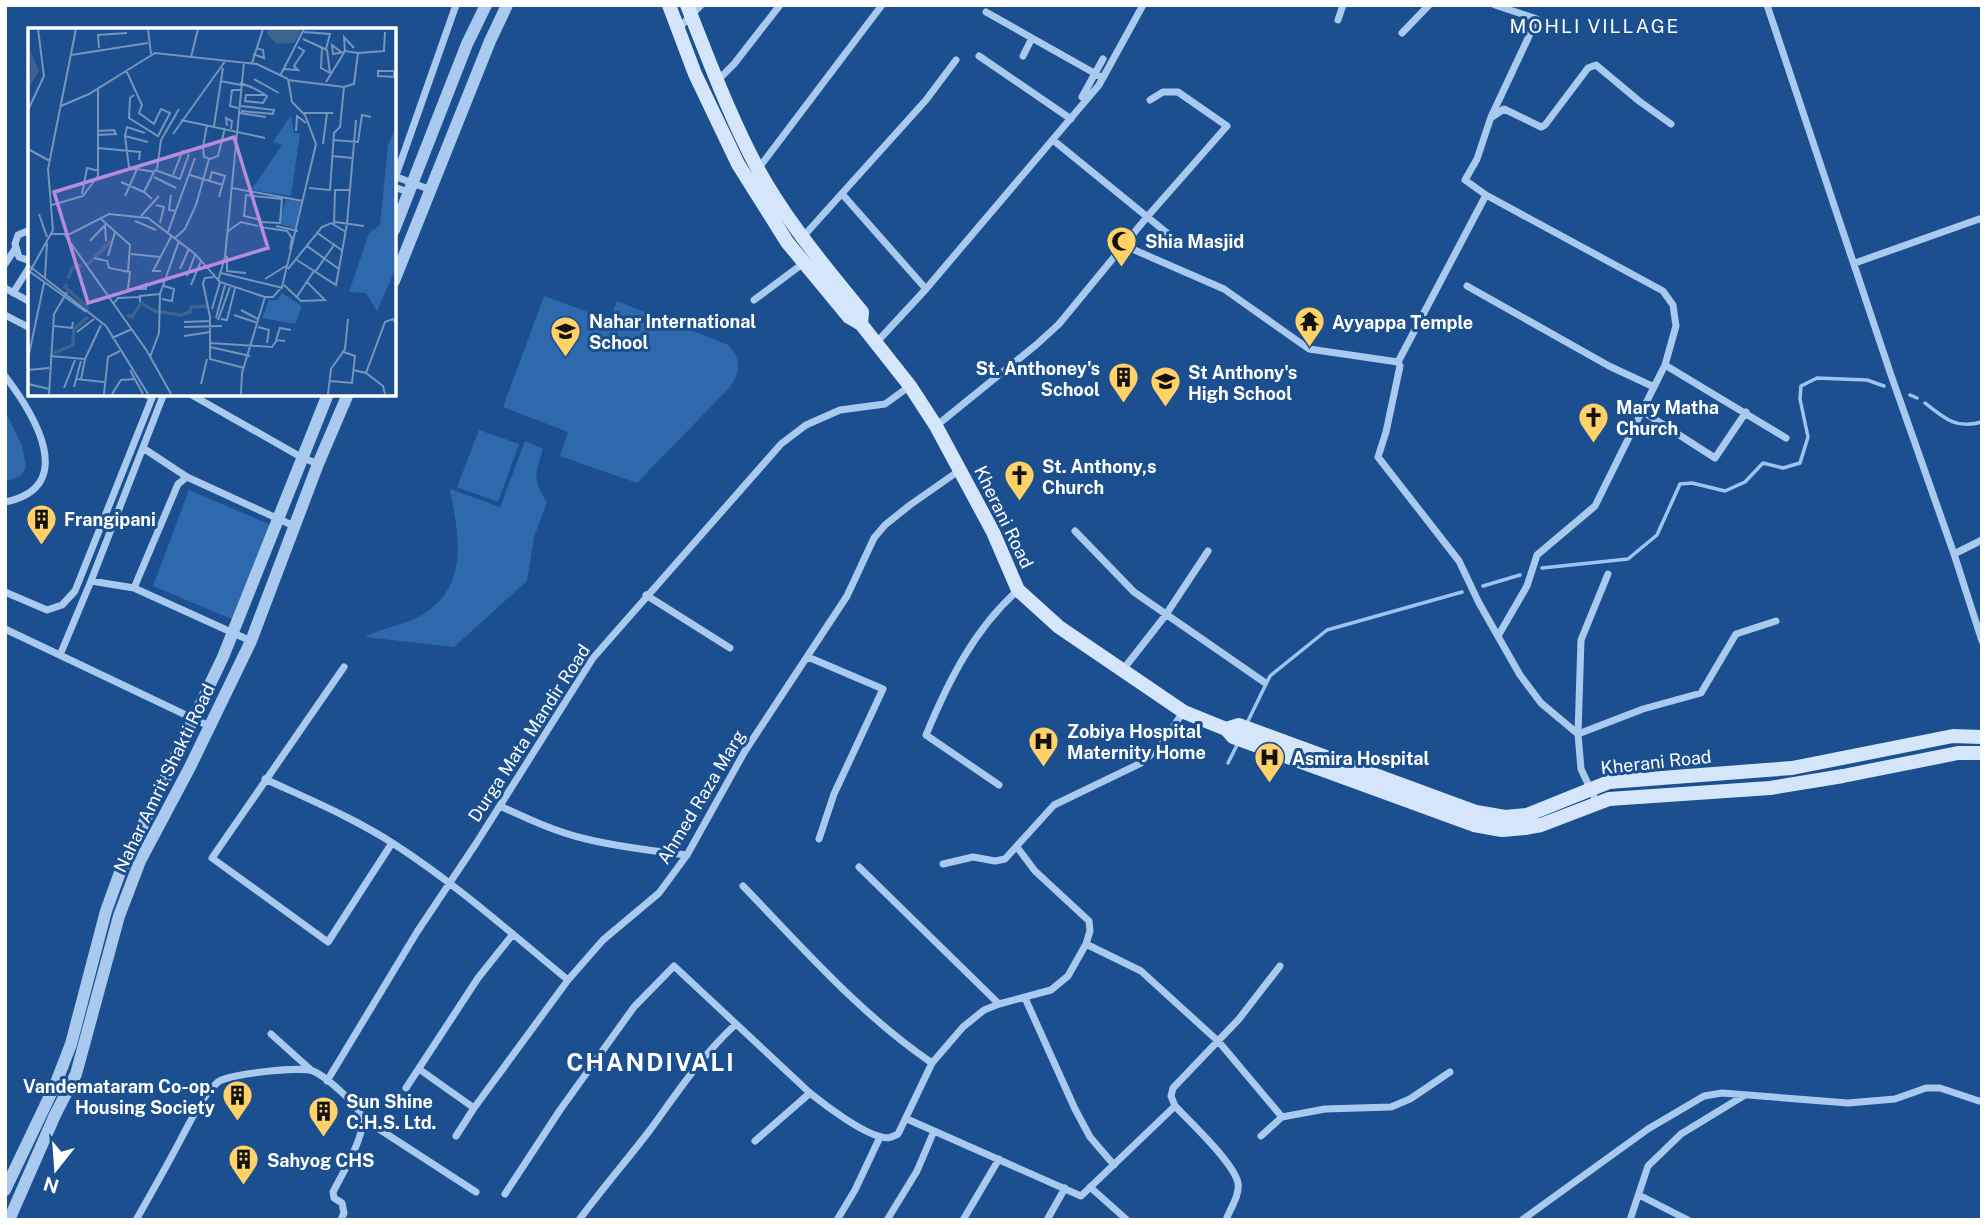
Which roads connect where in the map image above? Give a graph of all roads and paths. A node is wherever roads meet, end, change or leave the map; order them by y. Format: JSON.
{"nodes":[{"id":1,"x":456,"y":5,"type":"edge"},
{"id":2,"x":486,"y":5,"type":"edge"},
{"id":3,"x":508,"y":5,"type":"edge"},
{"id":4,"x":669,"y":5,"type":"edge"},
{"id":5,"x":780,"y":5,"type":"edge"},
{"id":6,"x":882,"y":5,"type":"edge"},
{"id":7,"x":1143,"y":5,"type":"edge"},
{"id":8,"x":1343,"y":5,"type":"edge"},
{"id":9,"x":1429,"y":5,"type":"edge"},
{"id":10,"x":1495,"y":5,"type":"edge"},
{"id":11,"x":1767,"y":5,"type":"edge"},
{"id":12,"x":693,"y":8,"type":"edge"},
{"id":13,"x":986,"y":12,"type":"dead end"},
{"id":14,"x":1338,"y":20,"type":"dead end"},
{"id":15,"x":678,"y":29,"type":"junction"},
{"id":16,"x":1402,"y":33,"type":"dead end"},
{"id":17,"x":1032,"y":38,"type":"junction"},
{"id":18,"x":979,"y":56,"type":"dead end"},
{"id":19,"x":1023,"y":56,"type":"dead end"},
{"id":20,"x":1103,"y":59,"type":"dead end"},
{"id":21,"x":956,"y":60,"type":"dead end"},
{"id":22,"x":1095,"y":74,"type":"junction"},
{"id":23,"x":1103,"y":78,"type":"junction"},
{"id":24,"x":716,"y":82,"type":"junction"},
{"id":25,"x":703,"y":90,"type":"junction"},
{"id":26,"x":1082,"y":97,"type":"dead end"},
{"id":27,"x":1150,"y":100,"type":"dead end"},
{"id":28,"x":1491,"y":117,"type":"junction"},
{"id":29,"x":1071,"y":119,"type":"junction"},
{"id":30,"x":1671,"y":124,"type":"dead end"},
{"id":31,"x":1053,"y":140,"type":"junction"},
{"id":32,"x":758,"y":169,"type":"junction"},
{"id":33,"x":396,"y":172,"type":"edge"},
{"id":34,"x":396,"y":179,"type":"edge"},
{"id":35,"x":396,"y":187,"type":"edge"},
{"id":36,"x":410,"y":188,"type":"junction"},
{"id":37,"x":431,"y":190,"type":"junction"},
{"id":38,"x":843,"y":195,"type":"junction"},
{"id":39,"x":1486,"y":195,"type":"junction"},
{"id":40,"x":1147,"y":217,"type":"junction"},
{"id":41,"x":1982,"y":218,"type":"edge"},
{"id":42,"x":396,"y":225,"type":"edge"},
{"id":43,"x":28,"y":230,"type":"edge"},
{"id":44,"x":1167,"y":233,"type":"dead end"},
{"id":45,"x":5,"y":234,"type":"edge"},
{"id":46,"x":16,"y":239,"type":"junction"},
{"id":47,"x":796,"y":243,"type":"junction"},
{"id":48,"x":1123,"y":245,"type":"junction"},
{"id":49,"x":15,"y":248,"type":"junction"},
{"id":50,"x":809,"y":258,"type":"junction"},
{"id":51,"x":28,"y":263,"type":"edge"},
{"id":52,"x":1855,"y":263,"type":"junction"},
{"id":53,"x":5,"y":264,"type":"edge"},
{"id":54,"x":28,"y":266,"type":"edge"},
{"id":55,"x":396,"y":276,"type":"edge"},
{"id":56,"x":1467,"y":286,"type":"dead end"},
{"id":57,"x":926,"y":289,"type":"junction"},
{"id":58,"x":9,"y":290,"type":"edge"},
{"id":59,"x":754,"y":300,"type":"dead end"},
{"id":60,"x":28,"y":301,"type":"edge"},
{"id":61,"x":5,"y":315,"type":"edge"},
{"id":62,"x":28,"y":327,"type":"edge"},
{"id":63,"x":875,"y":344,"type":"junction"},
{"id":64,"x":1398,"y":362,"type":"junction"},
{"id":65,"x":1665,"y":365,"type":"junction"},
{"id":66,"x":5,"y":376,"type":"edge"},
{"id":67,"x":910,"y":386,"type":"junction"},
{"id":68,"x":1654,"y":387,"type":"junction"},
{"id":69,"x":148,"y":396,"type":"edge"},
{"id":70,"x":163,"y":396,"type":"dead end"},
{"id":71,"x":194,"y":396,"type":"edge"},
{"id":72,"x":327,"y":396,"type":"edge"},
{"id":73,"x":347,"y":396,"type":"edge"},
{"id":74,"x":1643,"y":411,"type":"junction"},
{"id":75,"x":1746,"y":412,"type":"junction"},
{"id":76,"x":936,"y":426,"type":"junction"},
{"id":77,"x":1786,"y":438,"type":"dead end"},
{"id":78,"x":143,"y":448,"type":"junction"},
{"id":79,"x":301,"y":457,"type":"junction"},
{"id":80,"x":318,"y":464,"type":"junction"},
{"id":81,"x":960,"y":470,"type":"junction"},
{"id":82,"x":187,"y":477,"type":"junction"},
{"id":83,"x":5,"y":502,"type":"edge"},
{"id":84,"x":277,"y":519,"type":"junction"},
{"id":85,"x":294,"y":526,"type":"junction"},
{"id":86,"x":1075,"y":531,"type":"dead end"},
{"id":87,"x":1982,"y":540,"type":"edge"},
{"id":88,"x":1208,"y":551,"type":"dead end"},
{"id":89,"x":1954,"y":554,"type":"junction"},
{"id":90,"x":1608,"y":574,"type":"dead end"},
{"id":91,"x":91,"y":581,"type":"junction"},
{"id":92,"x":134,"y":588,"type":"junction"},
{"id":93,"x":1018,"y":590,"type":"junction"},
{"id":94,"x":5,"y":592,"type":"edge"},
{"id":95,"x":646,"y":595,"type":"junction"},
{"id":96,"x":244,"y":604,"type":"junction"},
{"id":97,"x":262,"y":609,"type":"junction"},
{"id":98,"x":1165,"y":616,"type":"junction"},
{"id":99,"x":1776,"y":621,"type":"dead end"},
{"id":100,"x":5,"y":629,"type":"edge"},
{"id":101,"x":233,"y":633,"type":"junction"},
{"id":102,"x":1498,"y":636,"type":"junction"},
{"id":103,"x":251,"y":641,"type":"junction"},
{"id":104,"x":1982,"y":641,"type":"edge"},
{"id":105,"x":730,"y":649,"type":"dead end"},
{"id":106,"x":60,"y":655,"type":"junction"},
{"id":107,"x":808,"y":657,"type":"junction"},
{"id":108,"x":344,"y":667,"type":"dead end"},
{"id":109,"x":1122,"y":671,"type":"junction"},
{"id":110,"x":1264,"y":682,"type":"dead end"},
{"id":111,"x":1184,"y":712,"type":"junction"},
{"id":112,"x":192,"y":718,"type":"junction"},
{"id":113,"x":209,"y":726,"type":"junction"},
{"id":114,"x":1239,"y":732,"type":"junction"},
{"id":115,"x":1578,"y":734,"type":"junction"},
{"id":116,"x":1982,"y":737,"type":"edge"},
{"id":117,"x":1982,"y":752,"type":"edge"},
{"id":118,"x":1753,"y":772,"type":"junction"},
{"id":119,"x":265,"y":779,"type":"junction"},
{"id":120,"x":999,"y":785,"type":"dead end"},
{"id":121,"x":1754,"y":788,"type":"junction"},
{"id":122,"x":1589,"y":789,"type":"junction"},
{"id":123,"x":1597,"y":803,"type":"junction"},
{"id":124,"x":500,"y":806,"type":"junction"},
{"id":125,"x":820,"y":839,"type":"dead end"},
{"id":126,"x":392,"y":843,"type":"junction"},
{"id":127,"x":1017,"y":847,"type":"junction"},
{"id":128,"x":687,"y":855,"type":"junction"},
{"id":129,"x":943,"y":864,"type":"dead end"},
{"id":130,"x":859,"y":867,"type":"dead end"},
{"id":131,"x":450,"y":883,"type":"junction"},
{"id":132,"x":743,"y":886,"type":"dead end"},
{"id":133,"x":513,"y":934,"type":"junction"},
{"id":134,"x":1086,"y":944,"type":"junction"},
{"id":135,"x":1280,"y":966,"type":"dead end"},
{"id":136,"x":568,"y":979,"type":"junction"},
{"id":137,"x":1025,"y":998,"type":"junction"},
{"id":138,"x":999,"y":1004,"type":"junction"},
{"id":139,"x":736,"y":1024,"type":"junction"},
{"id":140,"x":271,"y":1034,"type":"dead end"},
{"id":141,"x":1219,"y":1042,"type":"junction"},
{"id":142,"x":77,"y":1047,"type":"junction"},
{"id":143,"x":932,"y":1063,"type":"junction"},
{"id":144,"x":419,"y":1069,"type":"junction"},
{"id":145,"x":312,"y":1070,"type":"junction"},
{"id":146,"x":1450,"y":1072,"type":"dead end"},
{"id":147,"x":327,"y":1081,"type":"junction"},
{"id":148,"x":406,"y":1088,"type":"dead end"},
{"id":149,"x":810,"y":1093,"type":"junction"},
{"id":150,"x":1745,"y":1095,"type":"junction"},
{"id":151,"x":1982,"y":1102,"type":"edge"},
{"id":152,"x":1175,"y":1106,"type":"junction"},
{"id":153,"x":474,"y":1108,"type":"junction"},
{"id":154,"x":1282,"y":1117,"type":"junction"},
{"id":155,"x":362,"y":1118,"type":"junction"},
{"id":156,"x":907,"y":1119,"type":"junction"},
{"id":157,"x":934,"y":1131,"type":"junction"},
{"id":158,"x":456,"y":1136,"type":"dead end"},
{"id":159,"x":1261,"y":1136,"type":"dead end"},
{"id":160,"x":880,"y":1137,"type":"junction"},
{"id":161,"x":755,"y":1141,"type":"dead end"},
{"id":162,"x":999,"y":1159,"type":"junction"},
{"id":163,"x":1114,"y":1164,"type":"junction"},
{"id":164,"x":1065,"y":1188,"type":"junction"},
{"id":165,"x":1090,"y":1188,"type":"junction"},
{"id":166,"x":5,"y":1190,"type":"edge"},
{"id":167,"x":476,"y":1192,"type":"dead end"},
{"id":168,"x":505,"y":1194,"type":"dead end"},
{"id":169,"x":1639,"y":1195,"type":"junction"},
{"id":170,"x":10,"y":1211,"type":"edge"},
{"id":171,"x":136,"y":1220,"type":"edge"},
{"id":172,"x":341,"y":1220,"type":"edge"},
{"id":173,"x":579,"y":1220,"type":"edge"},
{"id":174,"x":837,"y":1220,"type":"edge"},
{"id":175,"x":887,"y":1220,"type":"edge"},
{"id":176,"x":963,"y":1220,"type":"edge"},
{"id":177,"x":1047,"y":1220,"type":"edge"},
{"id":178,"x":1127,"y":1220,"type":"edge"},
{"id":179,"x":1226,"y":1220,"type":"edge"},
{"id":180,"x":1522,"y":1220,"type":"edge"},
{"id":181,"x":1630,"y":1220,"type":"edge"},
{"id":182,"x":1687,"y":1220,"type":"edge"}],
"edges":[{"from":1,"to":33,"type":"street"},
{"from":2,"to":36,"type":"street"},
{"from":3,"to":37,"type":"street"},
{"from":4,"to":15,"type":"main road","name":"Kherani Road"},
{"from":5,"to":24,"type":"street"},
{"from":6,"to":32,"type":"street"},
{"from":7,"to":23,"type":"street"},
{"from":8,"to":14,"type":"street"},
{"from":9,"to":16,"type":"street"},
{"from":10,"to":28,"type":"street"},
{"from":11,"to":52,"type":"street"},
{"from":12,"to":15,"type":"street"},
{"from":12,"to":24,"type":"main road","name":"Kherani Road"},
{"from":13,"to":17,"type":"street"},
{"from":15,"to":25,"type":"main road","name":"Kherani Road"},
{"from":17,"to":19,"type":"street"},
{"from":17,"to":22,"type":"street"},
{"from":18,"to":29,"type":"street"},
{"from":20,"to":22,"type":"street"},
{"from":21,"to":38,"type":"street"},
{"from":22,"to":23,"type":"street"},
{"from":22,"to":26,"type":"street"},
{"from":23,"to":29,"type":"street"},
{"from":24,"to":25,"type":"street"},
{"from":24,"to":32,"type":"main road","name":"Kherani Road"},
{"from":25,"to":47,"type":"main road","name":"Kherani Road"},
{"from":27,"to":40,"type":"street"},
{"from":28,"to":30,"type":"street"},
{"from":28,"to":39,"type":"street"},
{"from":29,"to":31,"type":"street"},
{"from":31,"to":40,"type":"street"},
{"from":31,"to":57,"type":"street"},
{"from":32,"to":47,"type":"main road","name":"Kherani Road"},
{"from":34,"to":36,"type":"street"},
{"from":35,"to":36,"type":"street"},
{"from":36,"to":37,"type":"street"},
{"from":36,"to":42,"type":"street"},
{"from":37,"to":55,"type":"street"},
{"from":38,"to":47,"type":"street"},
{"from":38,"to":57,"type":"street"},
{"from":39,"to":64,"type":"street"},
{"from":39,"to":65,"type":"street"},
{"from":40,"to":44,"type":"street"},
{"from":40,"to":48,"type":"street"},
{"from":41,"to":52,"type":"street"},
{"from":43,"to":46,"type":"street"},
{"from":45,"to":46,"type":"street"},
{"from":46,"to":49,"type":"street"},
{"from":47,"to":50,"type":"main road","name":"Kherani Road"},
{"from":48,"to":64,"type":"street"},
{"from":48,"to":76,"type":"street"},
{"from":49,"to":51,"type":"street"},
{"from":49,"to":53,"type":"street"},
{"from":50,"to":59,"type":"street"},
{"from":50,"to":63,"type":"main road","name":"Kherani Road"},
{"from":52,"to":89,"type":"street"},
{"from":54,"to":58,"type":"street"},
{"from":56,"to":68,"type":"street"},
{"from":57,"to":63,"type":"street"},
{"from":58,"to":60,"type":"street"},
{"from":61,"to":62,"type":"street"},
{"from":63,"to":67,"type":"main road","name":"Kherani Road"},
{"from":64,"to":102,"type":"street"},
{"from":65,"to":68,"type":"street"},
{"from":65,"to":75,"type":"street"},
{"from":66,"to":83,"type":"street"},
{"from":67,"to":76,"type":"main road","name":"Kherani Road"},
{"from":67,"to":95,"type":"street","name":"Durga Mata Mandir Road"},
{"from":68,"to":74,"type":"street"},
{"from":69,"to":94,"type":"street"},
{"from":70,"to":78,"type":"street"},
{"from":71,"to":79,"type":"street"},
{"from":72,"to":79,"type":"street","name":"Nahar Amrit Shakti Road"},
{"from":73,"to":80,"type":"street","name":"Nahar Amrit Shakti Road"},
{"from":74,"to":75,"type":"street"},
{"from":74,"to":102,"type":"street"},
{"from":75,"to":77,"type":"street"},
{"from":76,"to":81,"type":"main road","name":"Kherani Road"},
{"from":78,"to":82,"type":"street"},
{"from":78,"to":91,"type":"street"},
{"from":79,"to":80,"type":"street"},
{"from":79,"to":84,"type":"street","name":"Nahar Amrit Shakti Road"},
{"from":80,"to":85,"type":"street","name":"Nahar Amrit Shakti Road"},
{"from":81,"to":93,"type":"main road","name":"Kherani Road"},
{"from":81,"to":107,"type":"street","name":"Ahmed Raza Marg"},
{"from":82,"to":84,"type":"street"},
{"from":82,"to":92,"type":"street"},
{"from":84,"to":85,"type":"street"},
{"from":84,"to":96,"type":"street","name":"Nahar Amrit Shakti Road"},
{"from":85,"to":97,"type":"street","name":"Nahar Amrit Shakti Road"},
{"from":86,"to":98,"type":"street"},
{"from":87,"to":89,"type":"street"},
{"from":88,"to":98,"type":"street"},
{"from":89,"to":104,"type":"street"},
{"from":90,"to":115,"type":"street"},
{"from":91,"to":92,"type":"street"},
{"from":91,"to":106,"type":"street"},
{"from":92,"to":101,"type":"street"},
{"from":93,"to":109,"type":"main road","name":"Kherani Road"},
{"from":93,"to":120,"type":"street"},
{"from":95,"to":105,"type":"street"},
{"from":95,"to":124,"type":"street","name":"Durga Mata Mandir Road"},
{"from":96,"to":97,"type":"street"},
{"from":96,"to":101,"type":"street","name":"Nahar Amrit Shakti Road"},
{"from":97,"to":103,"type":"street","name":"Nahar Amrit Shakti Road"},
{"from":98,"to":109,"type":"street"},
{"from":98,"to":110,"type":"street"},
{"from":99,"to":115,"type":"street"},
{"from":100,"to":106,"type":"street"},
{"from":101,"to":103,"type":"street"},
{"from":101,"to":112,"type":"street","name":"Nahar Amrit Shakti Road"},
{"from":102,"to":115,"type":"street"},
{"from":103,"to":113,"type":"street","name":"Nahar Amrit Shakti Road"},
{"from":106,"to":112,"type":"street"},
{"from":107,"to":125,"type":"street"},
{"from":107,"to":128,"type":"street","name":"Ahmed Raza Marg"},
{"from":108,"to":119,"type":"street"},
{"from":109,"to":111,"type":"main road","name":"Kherani Road"},
{"from":111,"to":114,"type":"main road","name":"Kherani Road"},
{"from":111,"to":127,"type":"street"},
{"from":112,"to":113,"type":"street"},
{"from":112,"to":142,"type":"street","name":"Nahar Amrit Shakti Road"},
{"from":113,"to":142,"type":"street","name":"Nahar Amrit Shakti Road"},
{"from":114,"to":122,"type":"main road","name":"Kherani Road"},
{"from":114,"to":123,"type":"main road","name":"Kherani Road"},
{"from":115,"to":122,"type":"street"},
{"from":116,"to":118,"type":"main road","name":"Kherani Road"},
{"from":117,"to":121,"type":"main road","name":"Kherani Road"},
{"from":118,"to":121,"type":"main road"},
{"from":118,"to":122,"type":"main road","name":"Kherani Road"},
{"from":119,"to":126,"type":"street"},
{"from":119,"to":126,"type":"street"},
{"from":121,"to":123,"type":"main road","name":"Kherani Road"},
{"from":122,"to":123,"type":"street"},
{"from":124,"to":128,"type":"street"},
{"from":124,"to":131,"type":"street","name":"Durga Mata Mandir Road"},
{"from":126,"to":131,"type":"street"},
{"from":127,"to":129,"type":"street"},
{"from":127,"to":134,"type":"street"},
{"from":128,"to":136,"type":"street","name":"Ahmed Raza Marg"},
{"from":130,"to":138,"type":"street"},
{"from":131,"to":133,"type":"street"},
{"from":131,"to":147,"type":"street","name":"Durga Mata Mandir Road"},
{"from":132,"to":143,"type":"street"},
{"from":133,"to":136,"type":"street"},
{"from":133,"to":144,"type":"street"},
{"from":134,"to":137,"type":"street"},
{"from":134,"to":141,"type":"street"},
{"from":135,"to":141,"type":"street"},
{"from":136,"to":153,"type":"street","name":"Ahmed Raza Marg"},
{"from":137,"to":138,"type":"street"},
{"from":137,"to":163,"type":"street"},
{"from":138,"to":143,"type":"street"},
{"from":139,"to":149,"type":"street"},
{"from":139,"to":168,"type":"street"},
{"from":139,"to":173,"type":"street"},
{"from":140,"to":145,"type":"street"},
{"from":141,"to":152,"type":"street"},
{"from":141,"to":154,"type":"street"},
{"from":142,"to":166,"type":"street","name":"Nahar Amrit Shakti Road"},
{"from":142,"to":170,"type":"street","name":"Nahar Amrit Shakti Road"},
{"from":143,"to":156,"type":"street"},
{"from":144,"to":148,"type":"street"},
{"from":144,"to":153,"type":"street"},
{"from":145,"to":147,"type":"street"},
{"from":145,"to":171,"type":"street"},
{"from":146,"to":154,"type":"street"},
{"from":147,"to":155,"type":"street"},
{"from":149,"to":160,"type":"street"},
{"from":149,"to":161,"type":"street"},
{"from":150,"to":151,"type":"street"},
{"from":150,"to":169,"type":"street"},
{"from":150,"to":180,"type":"street"},
{"from":152,"to":163,"type":"street"},
{"from":152,"to":179,"type":"street"},
{"from":153,"to":158,"type":"street","name":"Ahmed Raza Marg"},
{"from":154,"to":159,"type":"street"},
{"from":155,"to":167,"type":"street"},
{"from":155,"to":172,"type":"street"},
{"from":156,"to":157,"type":"street"},
{"from":156,"to":160,"type":"street"},
{"from":157,"to":162,"type":"street"},
{"from":157,"to":175,"type":"street"},
{"from":160,"to":174,"type":"street"},
{"from":162,"to":164,"type":"street"},
{"from":162,"to":176,"type":"street"},
{"from":163,"to":165,"type":"street"},
{"from":164,"to":165,"type":"street"},
{"from":164,"to":177,"type":"street"},
{"from":165,"to":178,"type":"street"},
{"from":169,"to":181,"type":"street"},
{"from":169,"to":182,"type":"street"}]}
